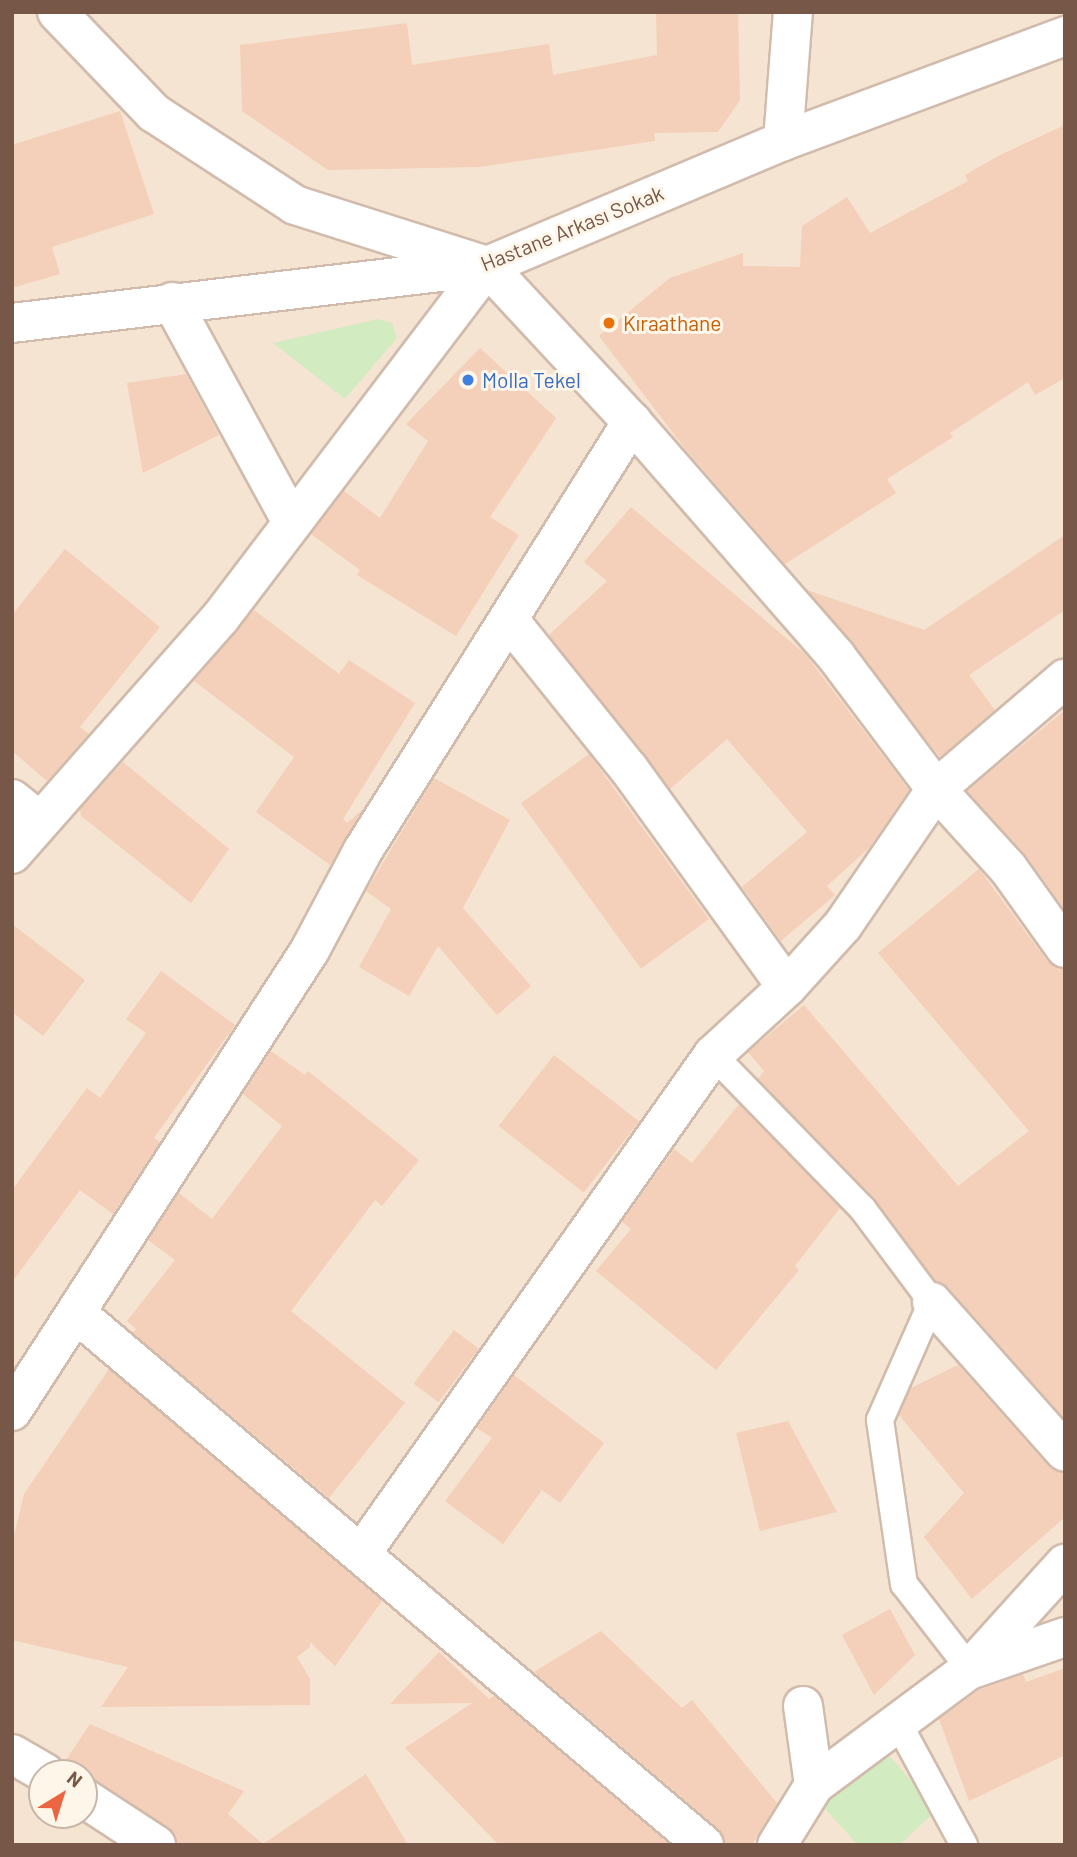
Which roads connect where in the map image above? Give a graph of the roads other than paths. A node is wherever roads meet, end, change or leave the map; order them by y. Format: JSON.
{"nodes":[{"id":1,"x":57,"y":12,"type":"edge"},
{"id":2,"x":793,"y":12,"type":"edge"},
{"id":3,"x":1065,"y":36,"type":"edge"},
{"id":4,"x":783,"y":141,"type":"junction"},
{"id":5,"x":486,"y":266,"type":"junction"},
{"id":6,"x":172,"y":302,"type":"junction"},
{"id":7,"x":12,"y":323,"type":"edge"},
{"id":8,"x":632,"y":422,"type":"junction"},
{"id":9,"x":292,"y":522,"type":"junction"},
{"id":10,"x":509,"y":620,"type":"junction"},
{"id":11,"x":1065,"y":678,"type":"edge"},
{"id":12,"x":936,"y":789,"type":"junction"},
{"id":13,"x":26,"y":810,"type":"edge"},
{"id":14,"x":12,"y":854,"type":"edge"},
{"id":15,"x":1065,"y":948,"type":"edge"},
{"id":16,"x":788,"y":987,"type":"junction"},
{"id":17,"x":713,"y":1055,"type":"junction"},
{"id":18,"x":932,"y":1302,"type":"junction"},
{"id":19,"x":76,"y":1312,"type":"junction"},
{"id":20,"x":12,"y":1411,"type":"edge"},
{"id":21,"x":1065,"y":1452,"type":"edge"},
{"id":22,"x":361,"y":1554,"type":"junction"},
{"id":23,"x":1065,"y":1564,"type":"edge"},
{"id":24,"x":1065,"y":1637,"type":"edge"},
{"id":25,"x":970,"y":1670,"type":"junction"},
{"id":26,"x":803,"y":1706,"type":"dead end"},
{"id":27,"x":897,"y":1721,"type":"junction"},
{"id":28,"x":12,"y":1754,"type":"edge"},
{"id":29,"x":28,"y":1763,"type":"edge"},
{"id":30,"x":814,"y":1785,"type":"junction"},
{"id":31,"x":98,"y":1807,"type":"edge"},
{"id":32,"x":156,"y":1845,"type":"edge"},
{"id":33,"x":704,"y":1845,"type":"edge"},
{"id":34,"x":777,"y":1845,"type":"edge"},
{"id":35,"x":964,"y":1845,"type":"edge"}],
"edges":[{"from":1,"to":5,"type":"street"},
{"from":2,"to":4,"type":"street"},
{"from":3,"to":4,"type":"street","name":"Hastane Arkası Sokak"},
{"from":4,"to":5,"type":"street","name":"Hastane Arkası Sokak"},
{"from":5,"to":6,"type":"street","name":"Hastane Arkası Sokak"},
{"from":5,"to":8,"type":"street"},
{"from":5,"to":9,"type":"street"},
{"from":6,"to":7,"type":"street","name":"Hastane Arkası Sokak"},
{"from":6,"to":9,"type":"street"},
{"from":8,"to":10,"type":"street"},
{"from":8,"to":12,"type":"street"},
{"from":9,"to":13,"type":"street"},
{"from":10,"to":16,"type":"street"},
{"from":10,"to":19,"type":"street"},
{"from":11,"to":12,"type":"street"},
{"from":12,"to":15,"type":"street"},
{"from":12,"to":16,"type":"street"},
{"from":13,"to":14,"type":"street"},
{"from":16,"to":17,"type":"street"},
{"from":17,"to":18,"type":"lane"},
{"from":17,"to":22,"type":"street"},
{"from":18,"to":21,"type":"street"},
{"from":18,"to":25,"type":"lane"},
{"from":19,"to":20,"type":"street"},
{"from":19,"to":22,"type":"street"},
{"from":22,"to":33,"type":"street"},
{"from":23,"to":25,"type":"street"},
{"from":24,"to":25,"type":"street"},
{"from":25,"to":27,"type":"street"},
{"from":26,"to":30,"type":"street"},
{"from":27,"to":30,"type":"street"},
{"from":27,"to":35,"type":"lane"},
{"from":28,"to":29,"type":"street"},
{"from":30,"to":34,"type":"street"},
{"from":31,"to":32,"type":"street"}]}
